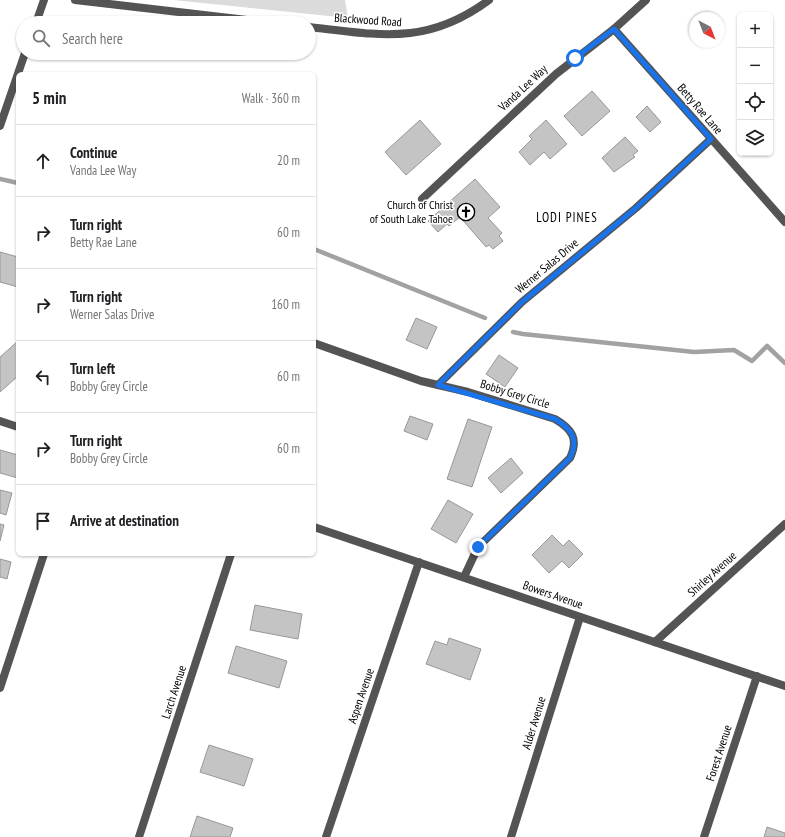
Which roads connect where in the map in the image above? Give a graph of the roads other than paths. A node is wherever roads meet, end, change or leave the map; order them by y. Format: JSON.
{"nodes":[{"id":1,"x":44,"y":0,"type":"edge"},
{"id":2,"x":75,"y":0,"type":"edge"},
{"id":3,"x":489,"y":0,"type":"edge"},
{"id":4,"x":646,"y":0,"type":"edge"},
{"id":5,"x":38,"y":16,"type":"edge"},
{"id":6,"x":213,"y":16,"type":"edge"},
{"id":7,"x":316,"y":28,"type":"edge"},
{"id":8,"x":614,"y":29,"type":"junction"},
{"id":9,"x":23,"y":60,"type":"edge"},
{"id":10,"x":18,"y":72,"type":"edge"},
{"id":11,"x":16,"y":79,"type":"edge"},
{"id":12,"x":0,"y":126,"type":"edge"},
{"id":13,"x":711,"y":139,"type":"junction"},
{"id":14,"x":422,"y":199,"type":"dead end"},
{"id":15,"x":785,"y":222,"type":"edge"},
{"id":16,"x":316,"y":344,"type":"edge"},
{"id":17,"x":438,"y":385,"type":"junction"},
{"id":18,"x":0,"y":421,"type":"edge"},
{"id":19,"x":16,"y":426,"type":"edge"},
{"id":20,"x":785,"y":524,"type":"edge"},
{"id":21,"x":316,"y":527,"type":"edge"},
{"id":22,"x":43,"y":556,"type":"edge"},
{"id":23,"x":230,"y":556,"type":"edge"},
{"id":24,"x":419,"y":562,"type":"junction"},
{"id":25,"x":464,"y":577,"type":"junction"},
{"id":26,"x":580,"y":616,"type":"junction"},
{"id":27,"x":656,"y":642,"type":"junction"},
{"id":28,"x":757,"y":676,"type":"junction"},
{"id":29,"x":785,"y":686,"type":"edge"},
{"id":30,"x":0,"y":688,"type":"edge"},
{"id":31,"x":139,"y":837,"type":"edge"},
{"id":32,"x":326,"y":837,"type":"edge"},
{"id":33,"x":511,"y":837,"type":"edge"},
{"id":34,"x":704,"y":837,"type":"edge"}],
"edges":[{"from":1,"to":5,"type":"street"},
{"from":2,"to":6,"type":"street"},
{"from":3,"to":7,"type":"street","name":"Blackwood Road"},
{"from":4,"to":8,"type":"street","name":"Vanda Lee Way"},
{"from":8,"to":13,"type":"street","name":"Betty Rae Lane"},
{"from":8,"to":14,"type":"street","name":"Vanda Lee Way"},
{"from":9,"to":10,"type":"street"},
{"from":11,"to":12,"type":"street"},
{"from":13,"to":15,"type":"street","name":"Betty Rae Lane"},
{"from":13,"to":17,"type":"street","name":"Werner Salas Drive"},
{"from":16,"to":17,"type":"street","name":"Bobby Grey Circle"},
{"from":17,"to":25,"type":"street","name":"Bobby Grey Circle"},
{"from":18,"to":19,"type":"street"},
{"from":20,"to":27,"type":"street","name":"Shirley Avenue"},
{"from":21,"to":24,"type":"street","name":"Bowers Avenue"},
{"from":22,"to":30,"type":"street"},
{"from":23,"to":31,"type":"street","name":"Larch Avenue"},
{"from":24,"to":25,"type":"street","name":"Bowers Avenue"},
{"from":24,"to":32,"type":"street","name":"Aspen Avenue"},
{"from":25,"to":26,"type":"street","name":"Bowers Avenue"},
{"from":26,"to":27,"type":"street","name":"Bowers Avenue"},
{"from":26,"to":33,"type":"street","name":"Alder Avenue"},
{"from":27,"to":28,"type":"street","name":"Bowers Avenue"},
{"from":28,"to":29,"type":"street","name":"Bowers Avenue"},
{"from":28,"to":34,"type":"street","name":"Forest Avenue"}]}
